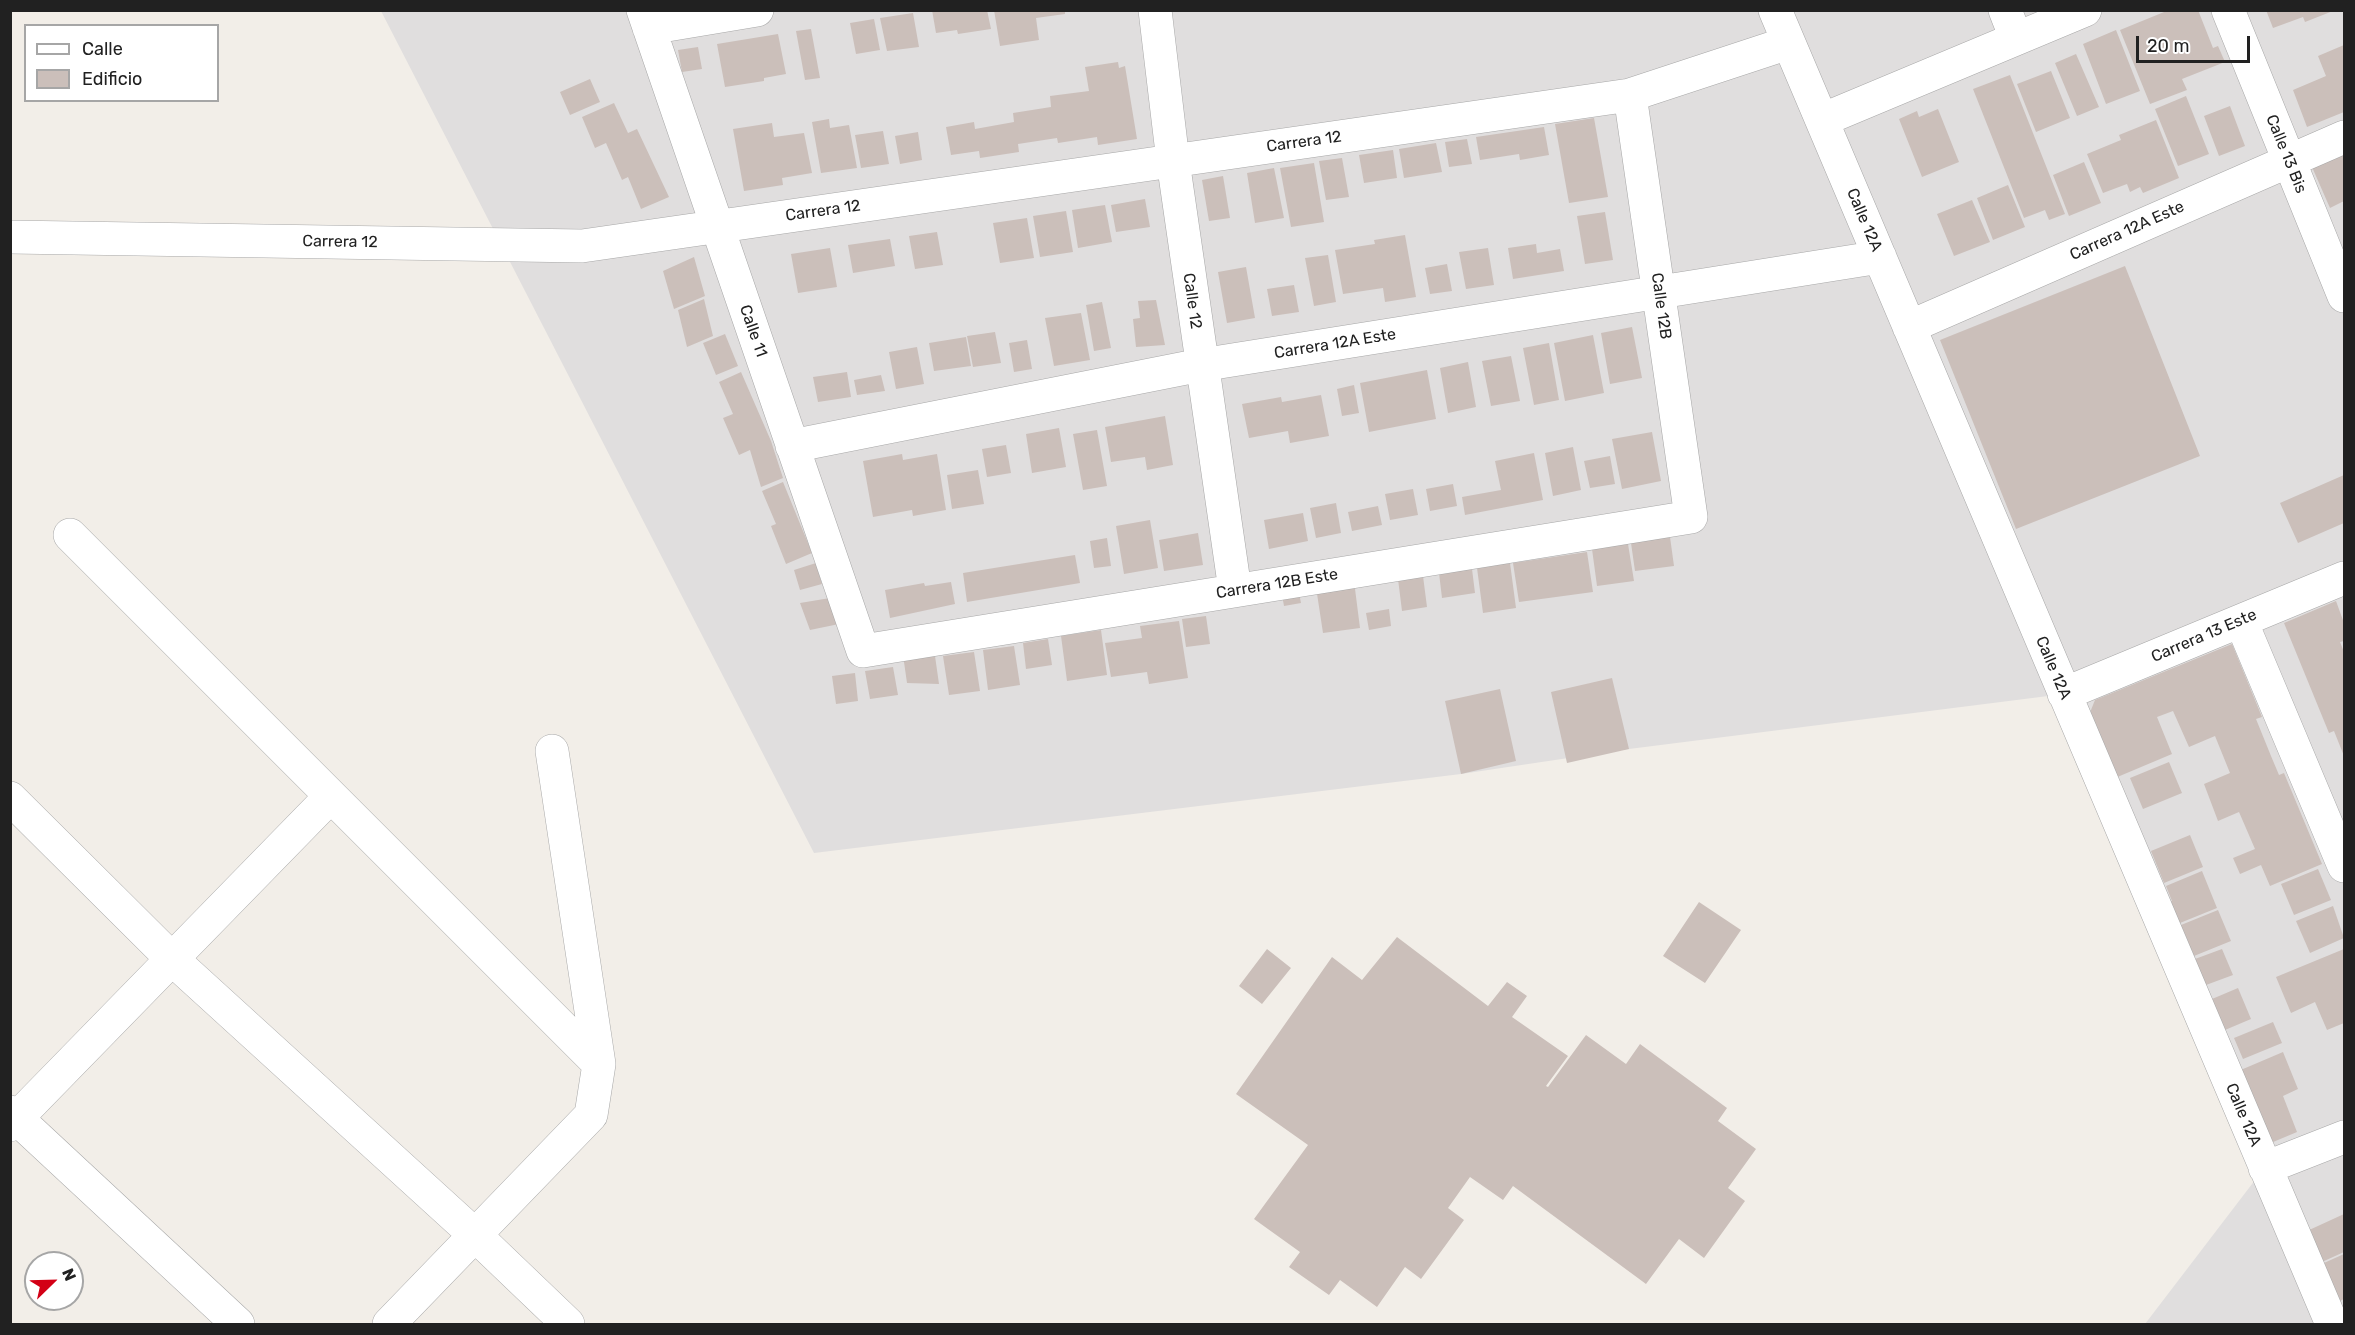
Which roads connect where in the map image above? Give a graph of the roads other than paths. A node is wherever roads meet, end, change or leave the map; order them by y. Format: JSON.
{"nodes":[{"id":1,"x":757,"y":10,"type":"edge"},
{"id":2,"x":1155,"y":10,"type":"edge"},
{"id":3,"x":1775,"y":10,"type":"edge"},
{"id":4,"x":2085,"y":10,"type":"edge"},
{"id":5,"x":2228,"y":10,"type":"edge"},
{"id":6,"x":646,"y":19,"type":"edge"},
{"id":7,"x":2011,"y":24,"type":"edge"},
{"id":8,"x":1788,"y":43,"type":"junction"},
{"id":9,"x":1630,"y":94,"type":"junction"},
{"id":10,"x":1821,"y":120,"type":"junction"},
{"id":11,"x":2344,"y":137,"type":"edge"},
{"id":12,"x":2288,"y":160,"type":"junction"},
{"id":13,"x":1173,"y":161,"type":"junction"},
{"id":14,"x":717,"y":226,"type":"junction"},
{"id":15,"x":10,"y":237,"type":"edge"},
{"id":16,"x":1880,"y":257,"type":"junction"},
{"id":17,"x":1659,"y":293,"type":"junction"},
{"id":18,"x":2344,"y":296,"type":"edge"},
{"id":19,"x":1909,"y":327,"type":"junction"},
{"id":20,"x":1201,"y":366,"type":"junction"},
{"id":21,"x":792,"y":446,"type":"junction"},
{"id":22,"x":1691,"y":517,"type":"joint"},
{"id":23,"x":70,"y":535,"type":"dead end"},
{"id":24,"x":2344,"y":578,"type":"edge"},
{"id":25,"x":1235,"y":590,"type":"junction"},
{"id":26,"x":2241,"y":621,"type":"junction"},
{"id":27,"x":863,"y":651,"type":"joint"},
{"id":28,"x":2064,"y":694,"type":"junction"},
{"id":29,"x":552,"y":751,"type":"dead end"},
{"id":30,"x":331,"y":796,"type":"junction"},
{"id":31,"x":10,"y":798,"type":"edge"},
{"id":32,"x":2344,"y":866,"type":"edge"},
{"id":33,"x":172,"y":959,"type":"junction"},
{"id":34,"x":598,"y":1064,"type":"junction"},
{"id":35,"x":13,"y":1118,"type":"edge"},
{"id":36,"x":2344,"y":1137,"type":"edge"},
{"id":37,"x":2265,"y":1168,"type":"junction"},
{"id":38,"x":476,"y":1235,"type":"junction"},
{"id":39,"x":238,"y":1324,"type":"edge"},
{"id":40,"x":389,"y":1324,"type":"edge"},
{"id":41,"x":568,"y":1324,"type":"edge"},
{"id":42,"x":2332,"y":1324,"type":"edge"}],
"edges":[{"from":1,"to":6,"type":"street"},
{"from":2,"to":13,"type":"street","name":"Calle 12"},
{"from":3,"to":8,"type":"street","name":"Calle 12A"},
{"from":4,"to":7,"type":"street"},
{"from":5,"to":12,"type":"street","name":"Calle 13 Bis"},
{"from":6,"to":14,"type":"street","name":"Calle 11"},
{"from":7,"to":10,"type":"street"},
{"from":8,"to":9,"type":"street","name":"Carrera 12"},
{"from":8,"to":10,"type":"street","name":"Calle 12A"},
{"from":9,"to":13,"type":"street","name":"Carrera 12"},
{"from":9,"to":17,"type":"street","name":"Calle 12B"},
{"from":10,"to":16,"type":"street","name":"Calle 12A"},
{"from":11,"to":12,"type":"street","name":"Carrera 12A Este"},
{"from":12,"to":18,"type":"street","name":"Calle 13 Bis"},
{"from":12,"to":19,"type":"street","name":"Carrera 12A Este"},
{"from":13,"to":14,"type":"street","name":"Carrera 12"},
{"from":13,"to":20,"type":"street","name":"Calle 12"},
{"from":14,"to":15,"type":"street","name":"Carrera 12"},
{"from":14,"to":21,"type":"street","name":"Calle 11"},
{"from":16,"to":17,"type":"street","name":"Carrera 12A Este"},
{"from":16,"to":19,"type":"street","name":"Calle 12A"},
{"from":17,"to":20,"type":"street","name":"Carrera 12A Este"},
{"from":17,"to":22,"type":"street","name":"Calle 12B"},
{"from":19,"to":28,"type":"street","name":"Calle 12A"},
{"from":20,"to":21,"type":"street","name":"Carrera 12A Este"},
{"from":20,"to":25,"type":"street","name":"Calle 12"},
{"from":21,"to":27,"type":"street","name":"Calle 11"},
{"from":22,"to":25,"type":"street","name":"Carrera 12B Este"},
{"from":23,"to":30,"type":"street"},
{"from":24,"to":26,"type":"street","name":"Carrera 13 Este"},
{"from":25,"to":27,"type":"street","name":"Carrera 12B Este"},
{"from":26,"to":28,"type":"street","name":"Carrera 13 Este"},
{"from":26,"to":32,"type":"street"},
{"from":28,"to":37,"type":"street","name":"Calle 12A"},
{"from":29,"to":34,"type":"street"},
{"from":30,"to":33,"type":"street"},
{"from":30,"to":34,"type":"street"},
{"from":31,"to":33,"type":"street"},
{"from":33,"to":35,"type":"street"},
{"from":33,"to":38,"type":"street"},
{"from":34,"to":38,"type":"street"},
{"from":35,"to":39,"type":"street"},
{"from":36,"to":37,"type":"street"},
{"from":37,"to":42,"type":"street","name":"Calle 12A"},
{"from":38,"to":40,"type":"street"},
{"from":38,"to":41,"type":"street"}]}
